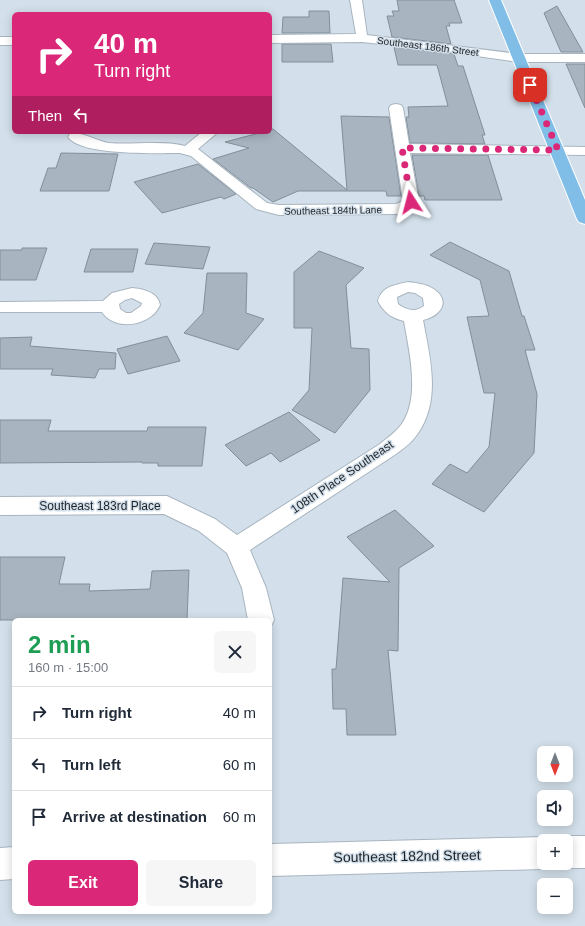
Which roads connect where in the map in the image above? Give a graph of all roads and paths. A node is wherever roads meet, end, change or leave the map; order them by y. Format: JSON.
{"nodes":[{"id":1,"x":356,"y":0,"type":"edge"},
{"id":2,"x":495,"y":0,"type":"edge"},
{"id":3,"x":362,"y":38,"type":"junction"},
{"id":4,"x":272,"y":39,"type":"edge"},
{"id":5,"x":0,"y":41,"type":"edge"},
{"id":6,"x":12,"y":41,"type":"edge"},
{"id":7,"x":519,"y":58,"type":"junction"},
{"id":8,"x":585,"y":58,"type":"edge"},
{"id":9,"x":396,"y":108,"type":"dead end"},
{"id":10,"x":208,"y":134,"type":"edge"},
{"id":11,"x":75,"y":137,"type":"dead end"},
{"id":12,"x":402,"y":148,"type":"junction"},
{"id":13,"x":558,"y":150,"type":"junction"},
{"id":14,"x":187,"y":151,"type":"junction"},
{"id":15,"x":585,"y":151,"type":"edge"},
{"id":16,"x":585,"y":219,"type":"edge"},
{"id":17,"x":109,"y":306,"type":"dead end"},
{"id":18,"x":0,"y":307,"type":"edge"},
{"id":19,"x":413,"y":316,"type":"dead end"},
{"id":20,"x":0,"y":506,"type":"edge"},
{"id":21,"x":236,"y":547,"type":"junction"},
{"id":22,"x":261,"y":618,"type":"edge"},
{"id":23,"x":573,"y":852,"type":"edge"},
{"id":24,"x":585,"y":852,"type":"edge"},
{"id":25,"x":537,"y":853,"type":"edge"},
{"id":26,"x":272,"y":860,"type":"edge"},
{"id":27,"x":0,"y":864,"type":"edge"},
{"id":28,"x":12,"y":864,"type":"edge"}],
"edges":[{"from":1,"to":3,"type":"street"},
{"from":2,"to":7,"type":"main road"},
{"from":3,"to":4,"type":"street","name":"Southeast 186th Street"},
{"from":3,"to":7,"type":"street","name":"Southeast 186th Street"},
{"from":5,"to":6,"type":"street"},
{"from":7,"to":8,"type":"street","name":"Southeast 186th Street"},
{"from":7,"to":13,"type":"main road"},
{"from":9,"to":12,"type":"street","name":"Southeast 184th Lane"},
{"from":10,"to":14,"type":"street"},
{"from":11,"to":14,"type":"street","name":"Southeast 184th Lane"},
{"from":12,"to":13,"type":"street"},
{"from":12,"to":14,"type":"street","name":"Southeast 184th Lane"},
{"from":13,"to":15,"type":"street"},
{"from":13,"to":16,"type":"main road"},
{"from":17,"to":18,"type":"street"},
{"from":19,"to":21,"type":"street","name":"108th Place Southeast"},
{"from":20,"to":21,"type":"street","name":"Southeast 183rd Place"},
{"from":21,"to":22,"type":"street"},
{"from":23,"to":24,"type":"street"},
{"from":25,"to":26,"type":"street","name":"Southeast 182nd Street"},
{"from":27,"to":28,"type":"street"}]}
